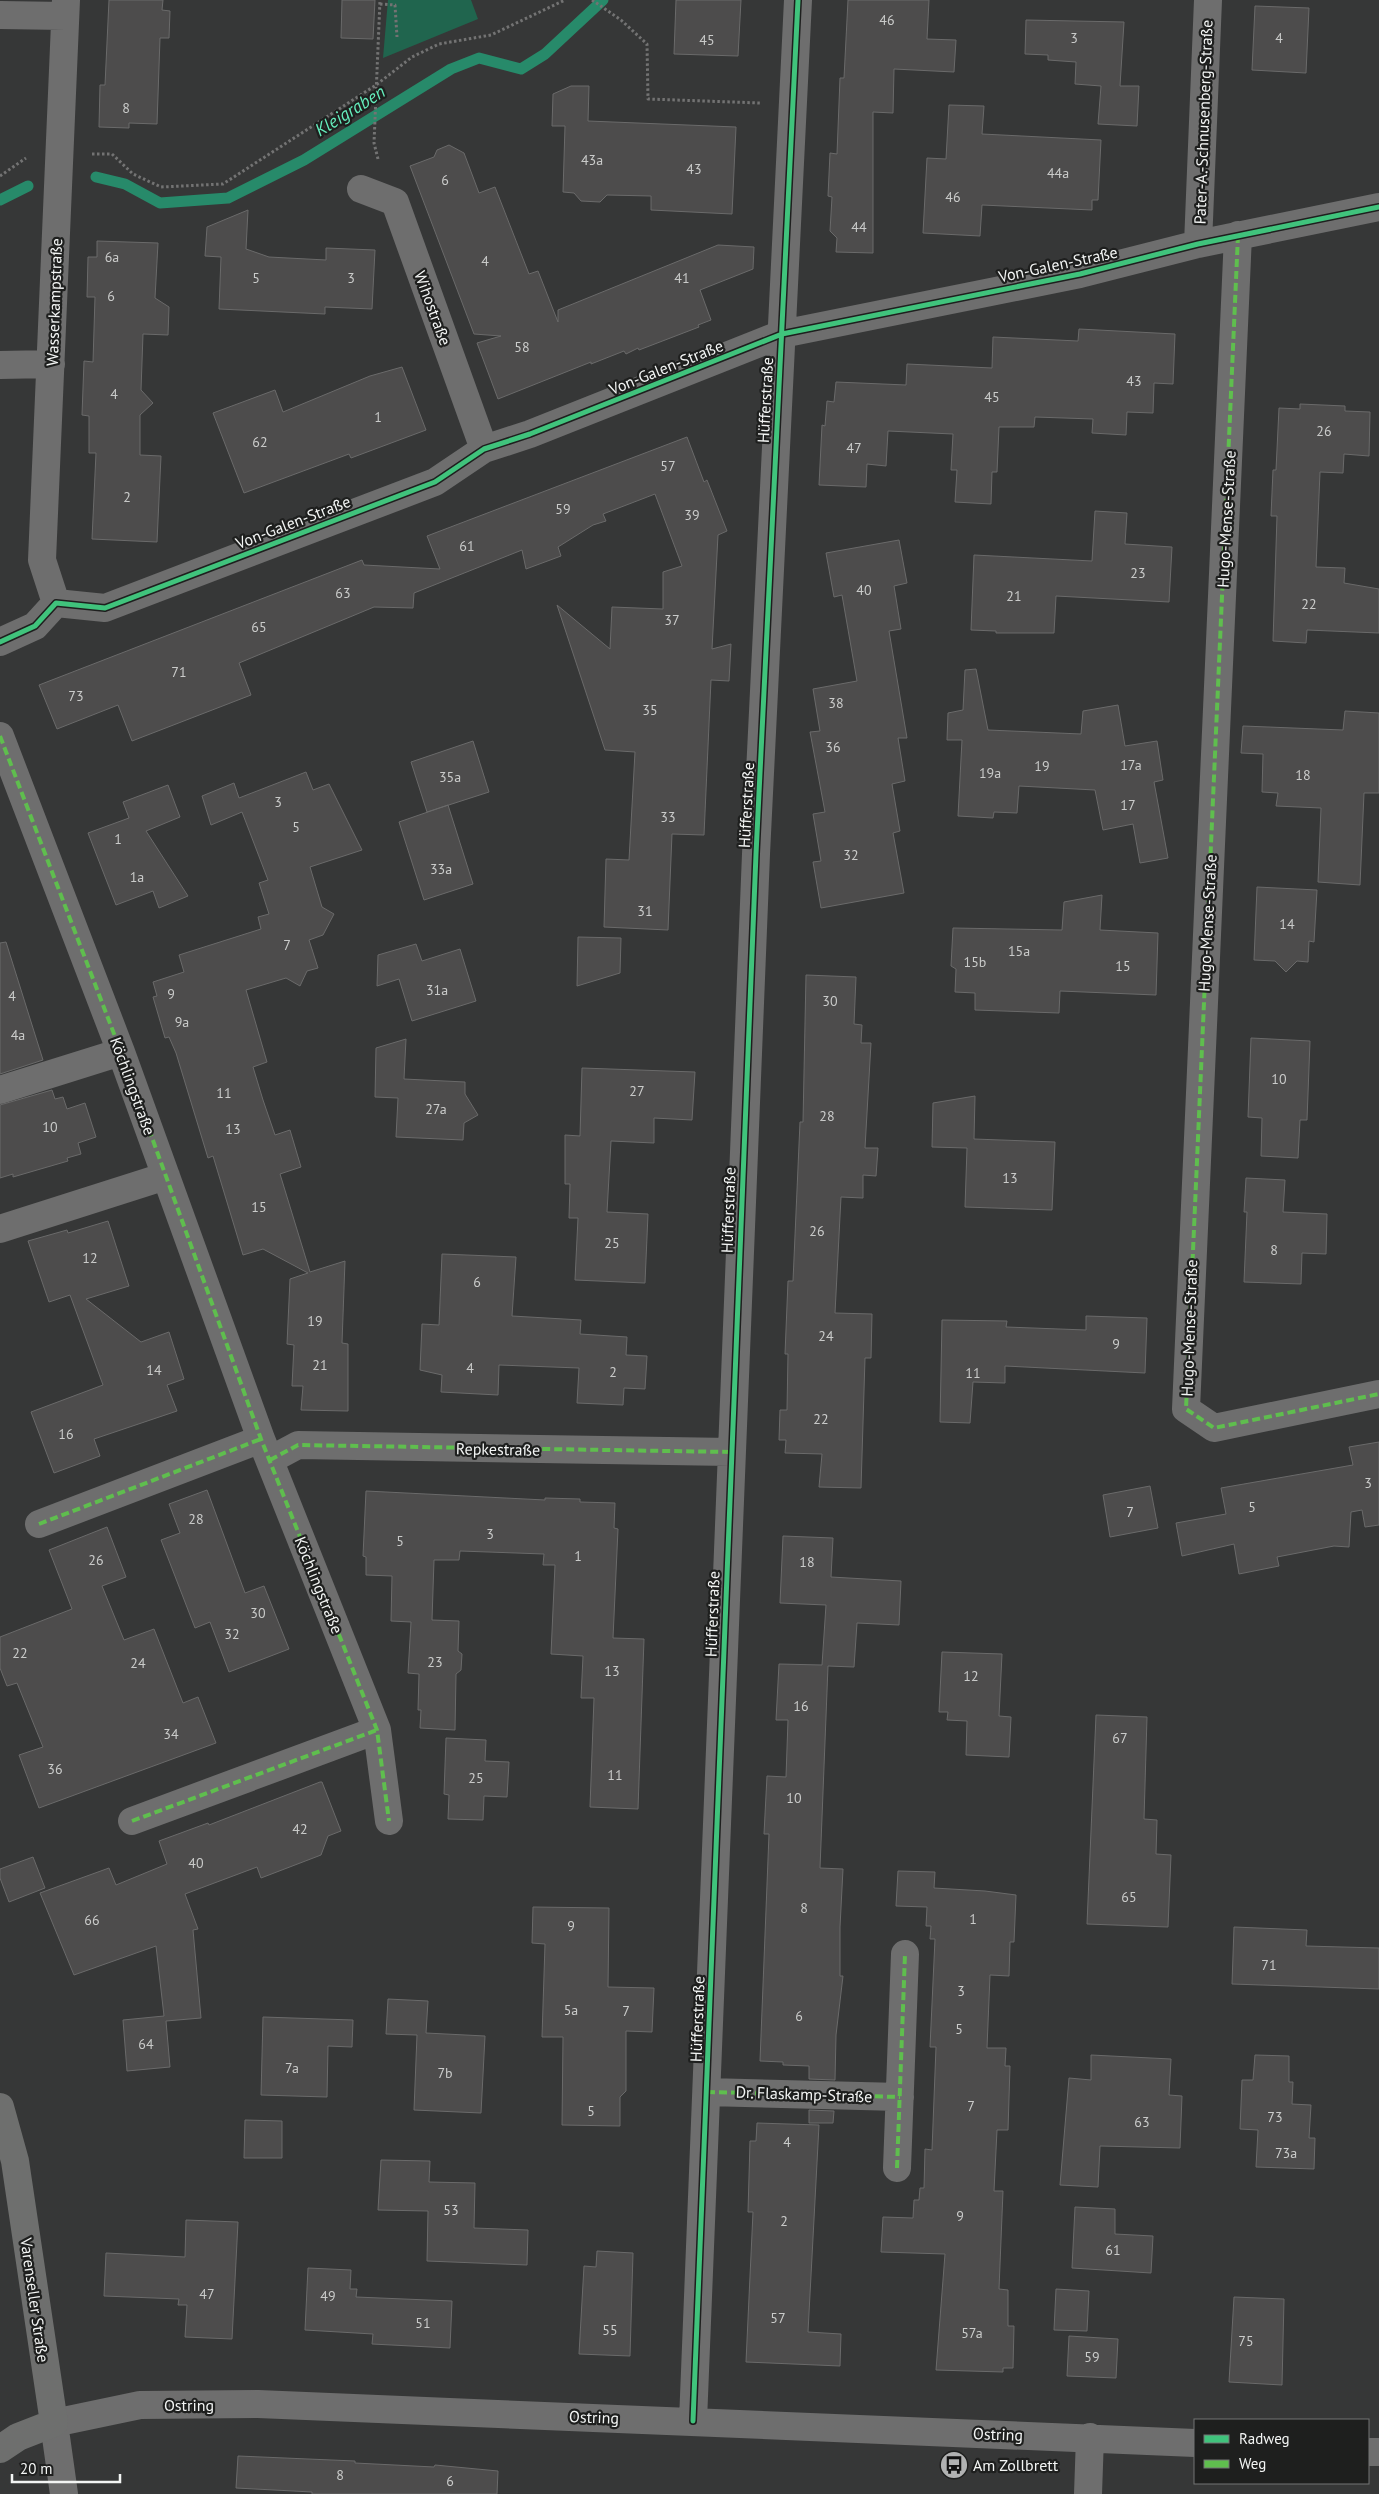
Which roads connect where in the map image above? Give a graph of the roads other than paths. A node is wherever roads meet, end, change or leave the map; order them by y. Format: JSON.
{"nodes":[{"id":1,"x":798,"y":0,"type":"edge"},
{"id":2,"x":1208,"y":0,"type":"edge"},
{"id":3,"x":65,"y":8,"type":"edge"},
{"id":4,"x":0,"y":15,"type":"edge"},
{"id":5,"x":361,"y":189,"type":"dead end"},
{"id":6,"x":1379,"y":207,"type":"edge"},
{"id":7,"x":1238,"y":235,"type":"junction"},
{"id":8,"x":1198,"y":244,"type":"junction"},
{"id":9,"x":782,"y":334,"type":"junction"},
{"id":10,"x":51,"y":364,"type":"junction"},
{"id":11,"x":0,"y":365,"type":"edge"},
{"id":12,"x":484,"y":449,"type":"junction"},
{"id":13,"x":56,"y":603,"type":"junction"},
{"id":14,"x":0,"y":642,"type":"edge"},
{"id":15,"x":0,"y":736,"type":"edge"},
{"id":16,"x":121,"y":1052,"type":"junction"},
{"id":17,"x":0,"y":1090,"type":"edge"},
{"id":18,"x":166,"y":1176,"type":"junction"},
{"id":19,"x":0,"y":1229,"type":"edge"},
{"id":20,"x":1379,"y":1394,"type":"edge"},
{"id":21,"x":265,"y":1450,"type":"junction"},
{"id":22,"x":731,"y":1452,"type":"junction"},
{"id":23,"x":39,"y":1524,"type":"dead end"},
{"id":24,"x":377,"y":1730,"type":"junction"},
{"id":25,"x":132,"y":1821,"type":"dead end"},
{"id":26,"x":389,"y":1822,"type":"dead end"},
{"id":27,"x":905,"y":1954,"type":"dead end"},
{"id":28,"x":707,"y":2092,"type":"junction"},
{"id":29,"x":900,"y":2097,"type":"junction"},
{"id":30,"x":0,"y":2107,"type":"edge"},
{"id":31,"x":898,"y":2168,"type":"dead end"},
{"id":32,"x":693,"y":2421,"type":"junction"},
{"id":33,"x":54,"y":2423,"type":"junction"},
{"id":34,"x":1090,"y":2438,"type":"junction"},
{"id":35,"x":1194,"y":2443,"type":"edge"},
{"id":36,"x":0,"y":2449,"type":"edge"},
{"id":37,"x":64,"y":2494,"type":"edge"},
{"id":38,"x":1088,"y":2494,"type":"edge"}],
"edges":[{"from":1,"to":9,"type":"street","name":"Hüfferstraße"},
{"from":2,"to":8,"type":"street","name":"Pater-A.-Schnusenberg-Straße"},
{"from":3,"to":4,"type":"street"},
{"from":3,"to":10,"type":"street","name":"Wasserkampstraße"},
{"from":5,"to":12,"type":"street","name":"Wihostraße"},
{"from":6,"to":7,"type":"street","name":"Von-Galen-Straße"},
{"from":7,"to":8,"type":"street","name":"Von-Galen-Straße"},
{"from":7,"to":20,"type":"street","name":"Hugo-Mense-Straße"},
{"from":8,"to":9,"type":"street","name":"Von-Galen-Straße"},
{"from":9,"to":12,"type":"street","name":"Von-Galen-Straße"},
{"from":9,"to":22,"type":"street","name":"Hüfferstraße"},
{"from":10,"to":11,"type":"street"},
{"from":10,"to":13,"type":"street","name":"Wasserkampstraße"},
{"from":12,"to":13,"type":"street","name":"Von-Galen-Straße"},
{"from":13,"to":14,"type":"street"},
{"from":15,"to":16,"type":"street","name":"Köchlingstraße"},
{"from":16,"to":17,"type":"street"},
{"from":16,"to":18,"type":"street","name":"Köchlingstraße"},
{"from":18,"to":19,"type":"street"},
{"from":18,"to":21,"type":"street","name":"Köchlingstraße"},
{"from":21,"to":22,"type":"street","name":"Repkestraße"},
{"from":21,"to":23,"type":"street"},
{"from":21,"to":24,"type":"street","name":"Köchlingstraße"},
{"from":22,"to":28,"type":"street","name":"Hüfferstraße"},
{"from":24,"to":25,"type":"street"},
{"from":24,"to":26,"type":"street","name":"Köchlingstraße"},
{"from":27,"to":29,"type":"street"},
{"from":28,"to":29,"type":"street","name":"Dr. Flaskamp-Straße"},
{"from":28,"to":32,"type":"street","name":"Hüfferstraße"},
{"from":29,"to":31,"type":"street"},
{"from":30,"to":33,"type":"main road","name":"Varenseller Straße"},
{"from":32,"to":33,"type":"street","name":"Ostring"},
{"from":32,"to":34,"type":"street","name":"Ostring"},
{"from":33,"to":36,"type":"main road","name":"Ostring"},
{"from":33,"to":37,"type":"street","name":"Varenseller Straße"},
{"from":34,"to":35,"type":"street","name":"Ostring"},
{"from":34,"to":38,"type":"street"}]}
